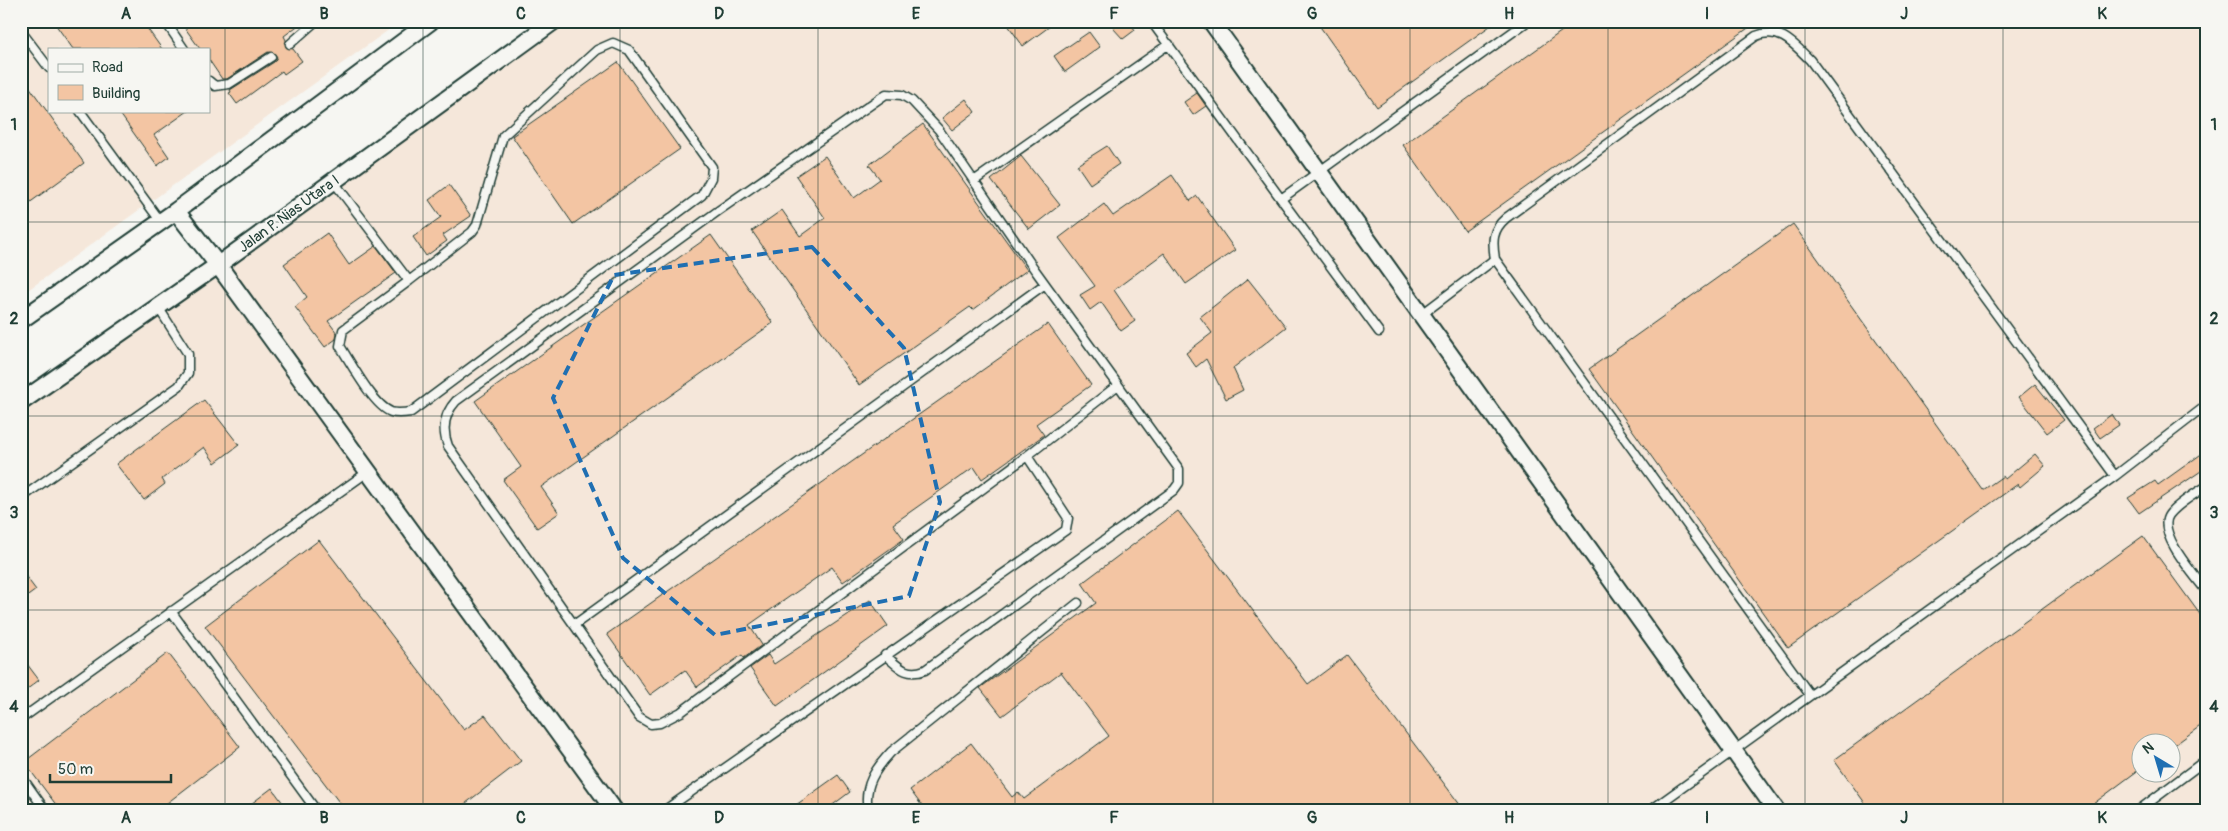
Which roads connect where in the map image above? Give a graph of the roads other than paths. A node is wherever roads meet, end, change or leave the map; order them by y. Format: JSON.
{"nodes":[{"id":1,"x":165,"y":21,"type":"edge"},
{"id":2,"x":316,"y":21,"type":"edge"},
{"id":3,"x":554,"y":21,"type":"edge"},
{"id":4,"x":1151,"y":21,"type":"edge"},
{"id":5,"x":1211,"y":21,"type":"edge"},
{"id":6,"x":1528,"y":21,"type":"edge"},
{"id":7,"x":429,"y":22,"type":"edge"},
{"id":8,"x":21,"y":31,"type":"edge"},
{"id":9,"x":290,"y":44,"type":"dead end"},
{"id":10,"x":1169,"y":44,"type":"junction"},
{"id":11,"x":183,"y":48,"type":"edge"},
{"id":12,"x":271,"y":57,"type":"dead end"},
{"id":13,"x":48,"y":67,"type":"edge"},
{"id":14,"x":210,"y":82,"type":"edge"},
{"id":15,"x":81,"y":112,"type":"edge"},
{"id":16,"x":1319,"y":173,"type":"junction"},
{"id":17,"x":974,"y":181,"type":"junction"},
{"id":18,"x":334,"y":182,"type":"junction"},
{"id":19,"x":1281,"y":199,"type":"junction"},
{"id":20,"x":176,"y":211,"type":"junction"},
{"id":21,"x":161,"y":222,"type":"junction"},
{"id":22,"x":1495,"y":258,"type":"junction"},
{"id":23,"x":218,"y":266,"type":"junction"},
{"id":24,"x":409,"y":281,"type":"junction"},
{"id":25,"x":1045,"y":284,"type":"junction"},
{"id":26,"x":158,"y":307,"type":"junction"},
{"id":27,"x":1421,"y":315,"type":"junction"},
{"id":28,"x":21,"y":320,"type":"edge"},
{"id":29,"x":1379,"y":332,"type":"dead end"},
{"id":30,"x":1118,"y":385,"type":"junction"},
{"id":31,"x":21,"y":402,"type":"edge"},
{"id":32,"x":2207,"y":405,"type":"edge"},
{"id":33,"x":1027,"y":456,"type":"junction"},
{"id":34,"x":369,"y":472,"type":"junction"},
{"id":35,"x":2115,"y":476,"type":"junction"},
{"id":36,"x":2207,"y":486,"type":"edge"},
{"id":37,"x":21,"y":498,"type":"edge"},
{"id":38,"x":2207,"y":592,"type":"edge"},
{"id":39,"x":1078,"y":603,"type":"dead end"},
{"id":40,"x":171,"y":611,"type":"junction"},
{"id":41,"x":574,"y":625,"type":"junction"},
{"id":42,"x":885,"y":656,"type":"junction"},
{"id":43,"x":1810,"y":695,"type":"junction"},
{"id":44,"x":21,"y":719,"type":"edge"},
{"id":45,"x":1734,"y":750,"type":"junction"},
{"id":46,"x":2207,"y":758,"type":"edge"},
{"id":47,"x":21,"y":776,"type":"edge"},
{"id":48,"x":45,"y":810,"type":"edge"},
{"id":49,"x":316,"y":810,"type":"edge"},
{"id":50,"x":614,"y":810,"type":"edge"},
{"id":51,"x":665,"y":810,"type":"edge"},
{"id":52,"x":868,"y":810,"type":"edge"},
{"id":53,"x":1651,"y":810,"type":"edge"},
{"id":54,"x":1776,"y":810,"type":"edge"},
{"id":55,"x":2139,"y":810,"type":"edge"}],
"edges":[{"from":1,"to":11,"type":"lane"},
{"from":2,"to":9,"type":"lane"},
{"from":3,"to":18,"type":"street","name":"Jalan P. Nias Utara I"},
{"from":4,"to":10,"type":"lane"},
{"from":5,"to":16,"type":"street"},
{"from":6,"to":16,"type":"lane"},
{"from":7,"to":20,"type":"street"},
{"from":8,"to":13,"type":"lane"},
{"from":10,"to":17,"type":"lane"},
{"from":10,"to":19,"type":"lane"},
{"from":12,"to":14,"type":"lane"},
{"from":15,"to":21,"type":"lane"},
{"from":16,"to":19,"type":"lane"},
{"from":16,"to":27,"type":"street"},
{"from":17,"to":25,"type":"lane"},
{"from":17,"to":41,"type":"lane"},
{"from":18,"to":23,"type":"street","name":"Jalan P. Nias Utara I"},
{"from":18,"to":24,"type":"lane"},
{"from":19,"to":29,"type":"lane"},
{"from":20,"to":21,"type":"street"},
{"from":20,"to":23,"type":"street"},
{"from":21,"to":28,"type":"street"},
{"from":22,"to":27,"type":"lane"},
{"from":22,"to":35,"type":"lane"},
{"from":22,"to":43,"type":"lane"},
{"from":23,"to":26,"type":"street","name":"Jalan P. Nias Utara I"},
{"from":23,"to":34,"type":"street"},
{"from":24,"to":24,"type":"lane"},
{"from":25,"to":30,"type":"lane"},
{"from":25,"to":41,"type":"lane"},
{"from":26,"to":31,"type":"street","name":"Jalan P. Nias Utara I"},
{"from":26,"to":37,"type":"lane"},
{"from":27,"to":45,"type":"street"},
{"from":30,"to":33,"type":"lane"},
{"from":30,"to":42,"type":"lane"},
{"from":32,"to":35,"type":"lane"},
{"from":33,"to":41,"type":"lane"},
{"from":33,"to":42,"type":"lane"},
{"from":34,"to":40,"type":"lane"},
{"from":34,"to":50,"type":"street"},
{"from":35,"to":43,"type":"lane"},
{"from":36,"to":38,"type":"lane"},
{"from":39,"to":52,"type":"lane"},
{"from":40,"to":44,"type":"lane"},
{"from":40,"to":49,"type":"lane"},
{"from":42,"to":51,"type":"lane"},
{"from":43,"to":45,"type":"lane"},
{"from":45,"to":53,"type":"lane"},
{"from":45,"to":54,"type":"street"},
{"from":46,"to":55,"type":"lane"},
{"from":47,"to":48,"type":"lane"}]}
